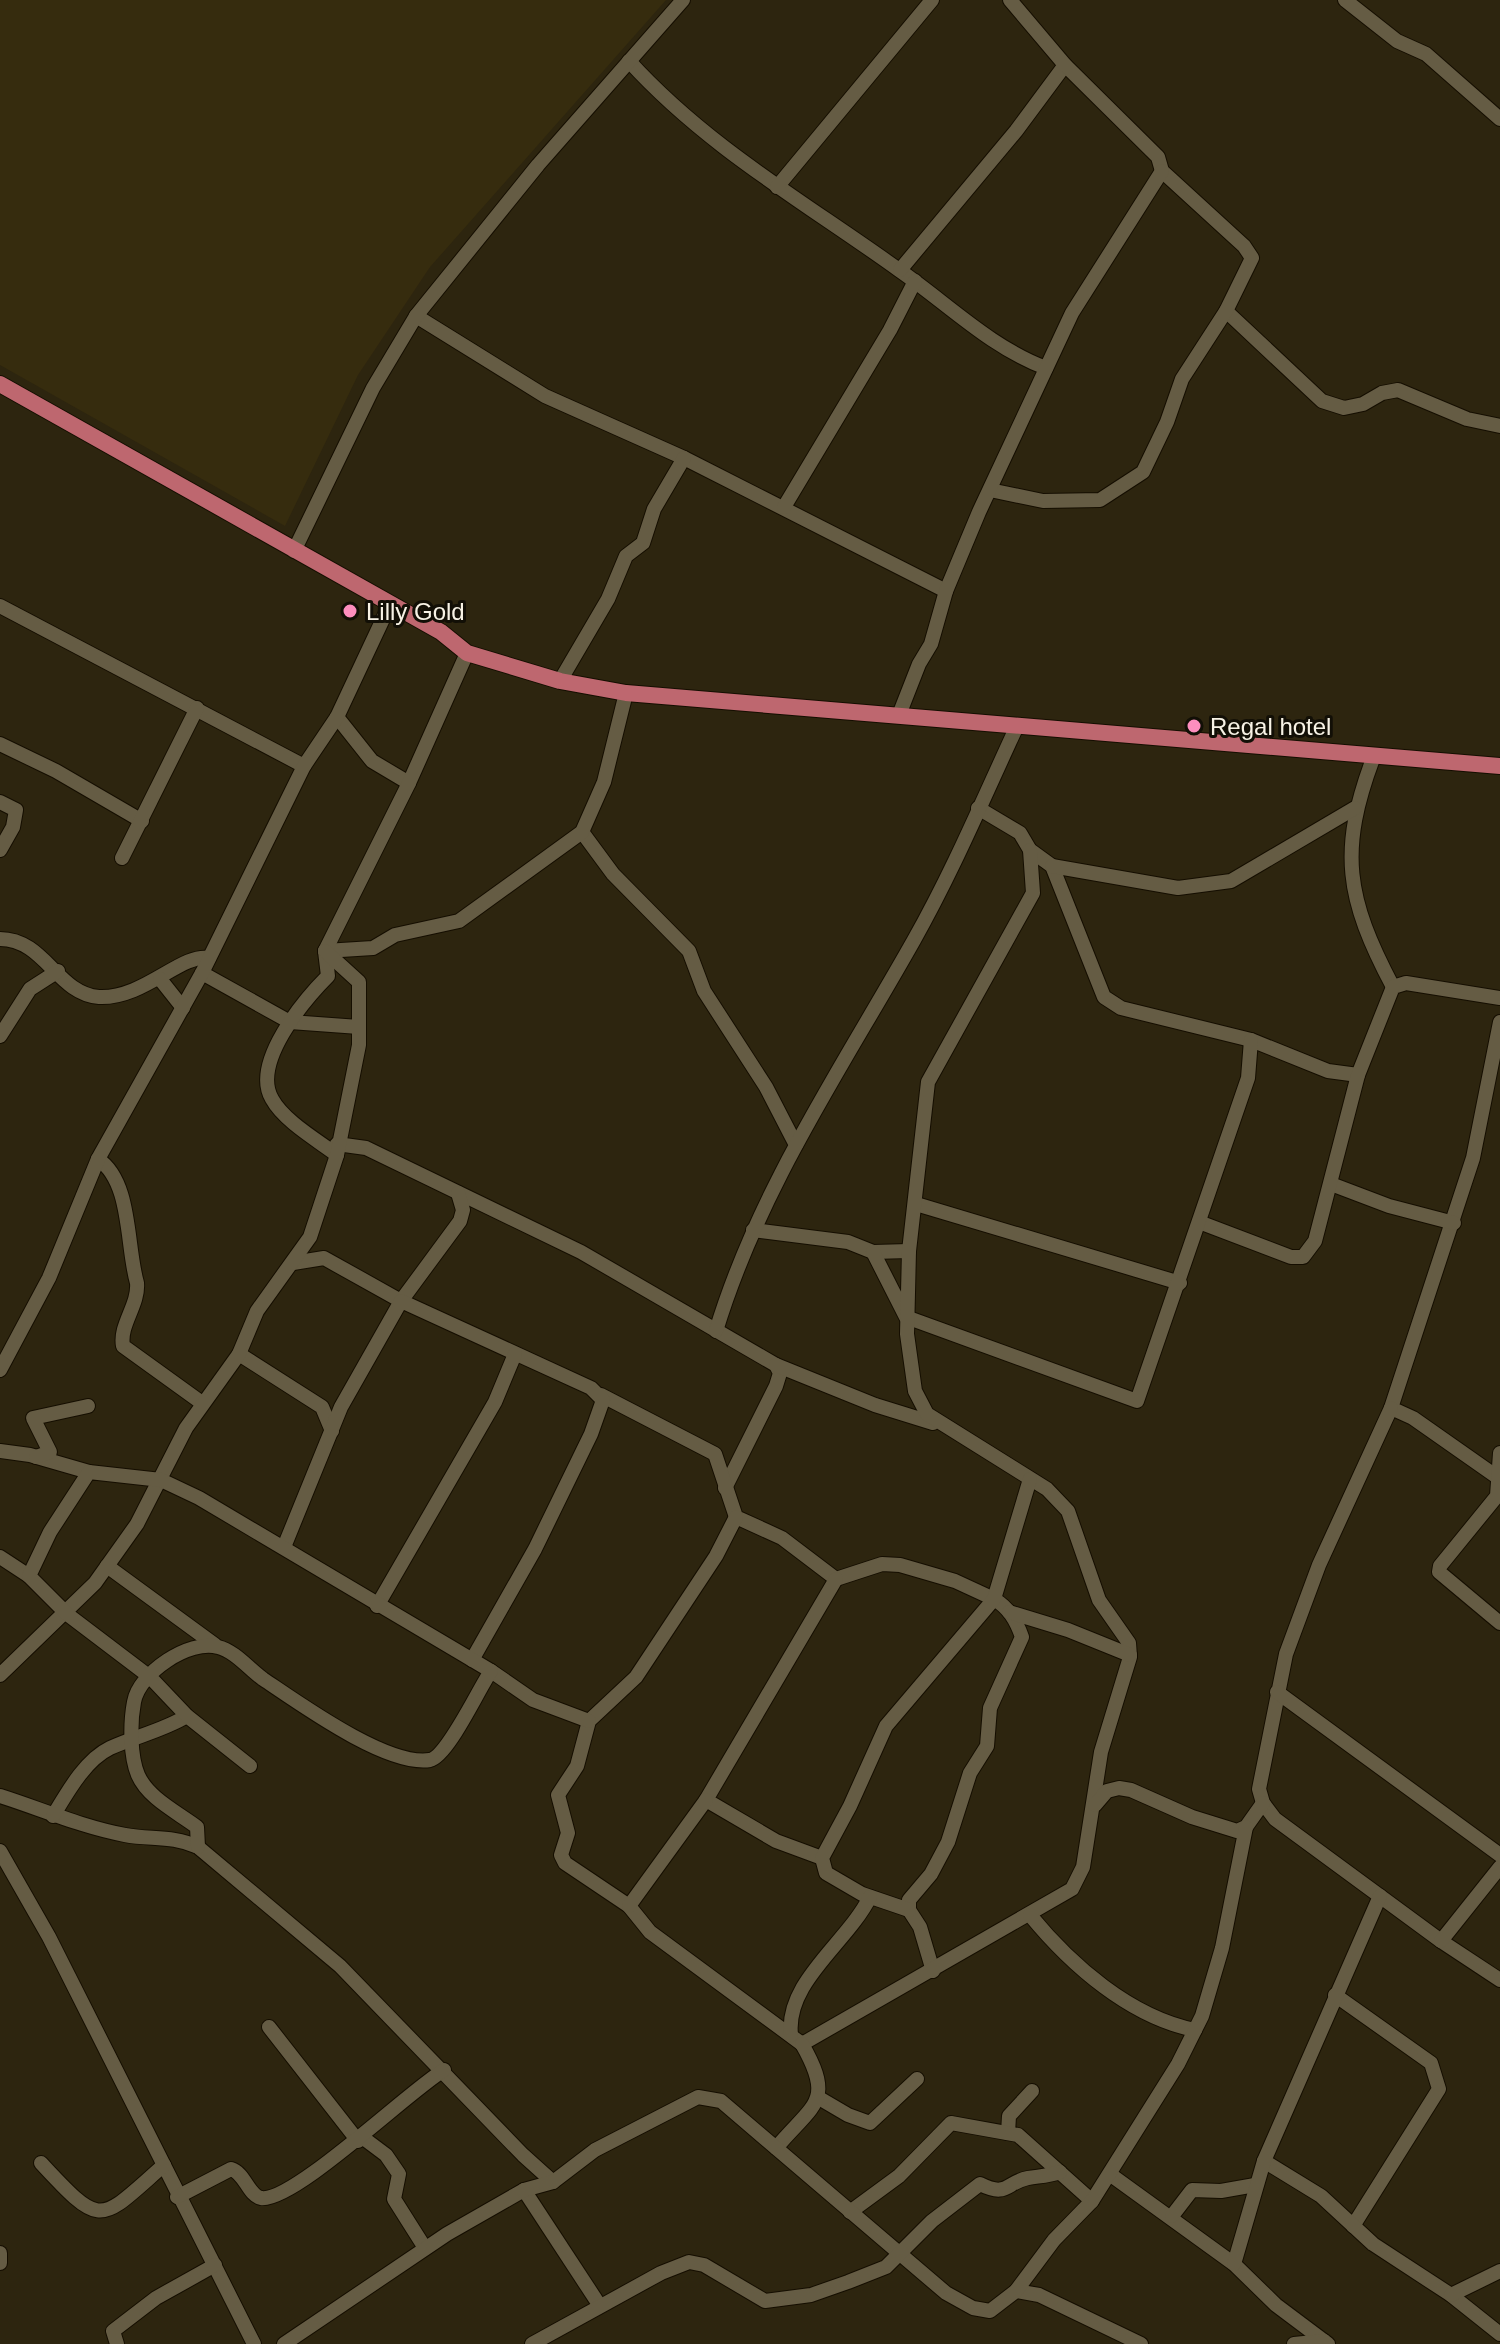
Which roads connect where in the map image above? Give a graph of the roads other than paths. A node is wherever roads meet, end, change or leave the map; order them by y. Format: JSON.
{"nodes":[{"id":1,"x":683,"y":0,"type":"edge"},
{"id":2,"x":932,"y":0,"type":"edge"},
{"id":3,"x":1010,"y":0,"type":"edge"},
{"id":4,"x":1345,"y":0,"type":"edge"},
{"id":5,"x":629,"y":61,"type":"junction"},
{"id":6,"x":1065,"y":65,"type":"junction"},
{"id":7,"x":1500,"y":119,"type":"edge"},
{"id":8,"x":1162,"y":171,"type":"junction"},
{"id":9,"x":777,"y":187,"type":"junction"},
{"id":10,"x":900,"y":270,"type":"junction"},
{"id":11,"x":915,"y":281,"type":"junction"},
{"id":12,"x":1226,"y":311,"type":"junction"},
{"id":13,"x":416,"y":316,"type":"junction"},
{"id":14,"x":1046,"y":368,"type":"junction"},
{"id":15,"x":0,"y":384,"type":"edge"},
{"id":16,"x":1500,"y":426,"type":"edge"},
{"id":17,"x":684,"y":458,"type":"junction"},
{"id":18,"x":990,"y":490,"type":"junction"},
{"id":19,"x":784,"y":507,"type":"junction"},
{"id":20,"x":294,"y":551,"type":"junction"},
{"id":21,"x":946,"y":591,"type":"junction"},
{"id":22,"x":390,"y":604,"type":"junction"},
{"id":23,"x":0,"y":606,"type":"edge"},
{"id":24,"x":467,"y":653,"type":"junction"},
{"id":25,"x":560,"y":681,"type":"junction"},
{"id":26,"x":626,"y":693,"type":"junction"},
{"id":27,"x":197,"y":708,"type":"junction"},
{"id":28,"x":899,"y":715,"type":"junction"},
{"id":29,"x":337,"y":717,"type":"junction"},
{"id":30,"x":1017,"y":726,"type":"junction"},
{"id":31,"x":0,"y":744,"type":"edge"},
{"id":32,"x":1374,"y":756,"type":"junction"},
{"id":33,"x":304,"y":766,"type":"junction"},
{"id":34,"x":1500,"y":766,"type":"edge"},
{"id":35,"x":409,"y":783,"type":"junction"},
{"id":36,"x":0,"y":802,"type":"edge"},
{"id":37,"x":978,"y":808,"type":"junction"},
{"id":38,"x":1355,"y":808,"type":"junction"},
{"id":39,"x":142,"y":821,"type":"junction"},
{"id":40,"x":582,"y":832,"type":"junction"},
{"id":41,"x":0,"y":850,"type":"edge"},
{"id":42,"x":1030,"y":850,"type":"junction"},
{"id":43,"x":122,"y":858,"type":"dead end"},
{"id":44,"x":1052,"y":866,"type":"junction"},
{"id":45,"x":0,"y":939,"type":"edge"},
{"id":46,"x":325,"y":951,"type":"junction"},
{"id":47,"x":209,"y":958,"type":"junction"},
{"id":48,"x":58,"y":971,"type":"junction"},
{"id":49,"x":202,"y":973,"type":"junction"},
{"id":50,"x":160,"y":979,"type":"junction"},
{"id":51,"x":1393,"y":987,"type":"junction"},
{"id":52,"x":1500,"y":998,"type":"edge"},
{"id":53,"x":183,"y":1008,"type":"junction"},
{"id":54,"x":290,"y":1022,"type":"junction"},
{"id":55,"x":1500,"y":1022,"type":"edge"},
{"id":56,"x":359,"y":1027,"type":"junction"},
{"id":57,"x":0,"y":1036,"type":"edge"},
{"id":58,"x":1251,"y":1040,"type":"junction"},
{"id":59,"x":1358,"y":1075,"type":"junction"},
{"id":60,"x":796,"y":1145,"type":"junction"},
{"id":61,"x":337,"y":1150,"type":"junction"},
{"id":62,"x":98,"y":1159,"type":"junction"},
{"id":63,"x":1331,"y":1184,"type":"junction"},
{"id":64,"x":458,"y":1193,"type":"junction"},
{"id":65,"x":916,"y":1204,"type":"junction"},
{"id":66,"x":1199,"y":1222,"type":"junction"},
{"id":67,"x":1454,"y":1223,"type":"junction"},
{"id":68,"x":753,"y":1230,"type":"junction"},
{"id":69,"x":310,"y":1237,"type":"junction"},
{"id":70,"x":909,"y":1251,"type":"junction"},
{"id":71,"x":873,"y":1252,"type":"junction"},
{"id":72,"x":324,"y":1258,"type":"junction"},
{"id":73,"x":293,"y":1263,"type":"junction"},
{"id":74,"x":1180,"y":1283,"type":"junction"},
{"id":75,"x":401,"y":1301,"type":"junction"},
{"id":76,"x":906,"y":1317,"type":"junction"},
{"id":77,"x":716,"y":1331,"type":"junction"},
{"id":78,"x":239,"y":1354,"type":"junction"},
{"id":79,"x":515,"y":1354,"type":"junction"},
{"id":80,"x":776,"y":1365,"type":"junction"},
{"id":81,"x":0,"y":1370,"type":"edge"},
{"id":82,"x":601,"y":1395,"type":"junction"},
{"id":83,"x":202,"y":1403,"type":"junction"},
{"id":84,"x":88,"y":1406,"type":"dead end"},
{"id":85,"x":322,"y":1407,"type":"junction"},
{"id":86,"x":341,"y":1407,"type":"junction"},
{"id":87,"x":1391,"y":1408,"type":"junction"},
{"id":88,"x":937,"y":1424,"type":"junction"},
{"id":89,"x":332,"y":1431,"type":"junction"},
{"id":90,"x":0,"y":1451,"type":"edge"},
{"id":91,"x":742,"y":1451,"type":"junction"},
{"id":92,"x":1500,"y":1453,"type":"edge"},
{"id":93,"x":715,"y":1454,"type":"junction"},
{"id":94,"x":36,"y":1457,"type":"junction"},
{"id":95,"x":89,"y":1472,"type":"junction"},
{"id":96,"x":1499,"y":1478,"type":"edge"},
{"id":97,"x":1030,"y":1479,"type":"junction"},
{"id":98,"x":161,"y":1480,"type":"junction"},
{"id":99,"x":725,"y":1488,"type":"junction"},
{"id":100,"x":736,"y":1517,"type":"junction"},
{"id":101,"x":284,"y":1547,"type":"junction"},
{"id":102,"x":0,"y":1557,"type":"edge"},
{"id":103,"x":107,"y":1566,"type":"junction"},
{"id":104,"x":29,"y":1576,"type":"junction"},
{"id":105,"x":836,"y":1579,"type":"junction"},
{"id":106,"x":994,"y":1599,"type":"junction"},
{"id":107,"x":377,"y":1606,"type":"junction"},
{"id":108,"x":1009,"y":1612,"type":"junction"},
{"id":109,"x":67,"y":1614,"type":"junction"},
{"id":110,"x":1500,"y":1623,"type":"edge"},
{"id":111,"x":215,"y":1646,"type":"junction"},
{"id":112,"x":1130,"y":1655,"type":"junction"},
{"id":113,"x":472,"y":1660,"type":"junction"},
{"id":114,"x":491,"y":1671,"type":"junction"},
{"id":115,"x":0,"y":1675,"type":"edge"},
{"id":116,"x":150,"y":1677,"type":"junction"},
{"id":117,"x":1277,"y":1692,"type":"junction"},
{"id":118,"x":187,"y":1716,"type":"junction"},
{"id":119,"x":589,"y":1721,"type":"junction"},
{"id":120,"x":132,"y":1741,"type":"junction"},
{"id":121,"x":250,"y":1766,"type":"dead end"},
{"id":122,"x":0,"y":1796,"type":"edge"},
{"id":123,"x":706,"y":1800,"type":"junction"},
{"id":124,"x":1263,"y":1803,"type":"junction"},
{"id":125,"x":1095,"y":1806,"type":"junction"},
{"id":126,"x":53,"y":1816,"type":"junction"},
{"id":127,"x":1246,"y":1827,"type":"junction"},
{"id":128,"x":198,"y":1847,"type":"junction"},
{"id":129,"x":0,"y":1851,"type":"edge"},
{"id":130,"x":1500,"y":1855,"type":"edge"},
{"id":131,"x":822,"y":1858,"type":"junction"},
{"id":132,"x":1500,"y":1867,"type":"edge"},
{"id":133,"x":1380,"y":1896,"type":"junction"},
{"id":134,"x":870,"y":1897,"type":"junction"},
{"id":135,"x":629,"y":1906,"type":"junction"},
{"id":136,"x":909,"y":1910,"type":"junction"},
{"id":137,"x":1030,"y":1915,"type":"junction"},
{"id":138,"x":1441,"y":1941,"type":"junction"},
{"id":139,"x":933,"y":1971,"type":"junction"},
{"id":140,"x":1500,"y":1980,"type":"edge"},
{"id":141,"x":1335,"y":1995,"type":"junction"},
{"id":142,"x":269,"y":2027,"type":"dead end"},
{"id":143,"x":1195,"y":2030,"type":"junction"},
{"id":144,"x":797,"y":2039,"type":"junction"},
{"id":145,"x":444,"y":2070,"type":"junction"},
{"id":146,"x":917,"y":2079,"type":"dead end"},
{"id":147,"x":1032,"y":2091,"type":"dead end"},
{"id":148,"x":819,"y":2098,"type":"junction"},
{"id":149,"x":1008,"y":2133,"type":"junction"},
{"id":150,"x":360,"y":2139,"type":"junction"},
{"id":151,"x":776,"y":2148,"type":"junction"},
{"id":152,"x":1264,"y":2161,"type":"junction"},
{"id":153,"x":41,"y":2163,"type":"dead end"},
{"id":154,"x":164,"y":2165,"type":"junction"},
{"id":155,"x":1060,"y":2172,"type":"junction"},
{"id":156,"x":1111,"y":2175,"type":"junction"},
{"id":157,"x":553,"y":2182,"type":"junction"},
{"id":158,"x":1255,"y":2185,"type":"junction"},
{"id":159,"x":524,"y":2190,"type":"junction"},
{"id":160,"x":177,"y":2197,"type":"junction"},
{"id":161,"x":1092,"y":2201,"type":"junction"},
{"id":162,"x":850,"y":2212,"type":"junction"},
{"id":163,"x":1172,"y":2216,"type":"junction"},
{"id":164,"x":1353,"y":2226,"type":"junction"},
{"id":165,"x":425,"y":2248,"type":"junction"},
{"id":166,"x":0,"y":2253,"type":"edge"},
{"id":167,"x":900,"y":2254,"type":"junction"},
{"id":168,"x":0,"y":2263,"type":"edge"},
{"id":169,"x":1234,"y":2264,"type":"junction"},
{"id":170,"x":215,"y":2265,"type":"junction"},
{"id":171,"x":1500,"y":2271,"type":"edge"},
{"id":172,"x":1016,"y":2291,"type":"junction"},
{"id":173,"x":1451,"y":2295,"type":"junction"},
{"id":174,"x":600,"y":2306,"type":"junction"},
{"id":175,"x":1500,"y":2334,"type":"edge"},
{"id":176,"x":1326,"y":2343,"type":"edge"},
{"id":177,"x":117,"y":2344,"type":"edge"},
{"id":178,"x":254,"y":2344,"type":"edge"},
{"id":179,"x":284,"y":2344,"type":"edge"},
{"id":180,"x":532,"y":2344,"type":"edge"},
{"id":181,"x":1141,"y":2344,"type":"edge"},
{"id":182,"x":1294,"y":2344,"type":"edge"}],
"edges":[{"from":1,"to":5,"type":"street"},
{"from":2,"to":9,"type":"street"},
{"from":3,"to":6,"type":"street"},
{"from":4,"to":7,"type":"street"},
{"from":5,"to":9,"type":"street"},
{"from":5,"to":13,"type":"street"},
{"from":6,"to":8,"type":"street"},
{"from":6,"to":10,"type":"street"},
{"from":8,"to":12,"type":"street"},
{"from":8,"to":14,"type":"street"},
{"from":9,"to":10,"type":"street"},
{"from":10,"to":11,"type":"street"},
{"from":11,"to":14,"type":"street"},
{"from":11,"to":19,"type":"street"},
{"from":12,"to":16,"type":"street"},
{"from":12,"to":18,"type":"street"},
{"from":13,"to":17,"type":"street"},
{"from":13,"to":20,"type":"street"},
{"from":14,"to":18,"type":"street"},
{"from":15,"to":20,"type":"main road"},
{"from":17,"to":19,"type":"street"},
{"from":17,"to":25,"type":"street"},
{"from":18,"to":21,"type":"street"},
{"from":19,"to":21,"type":"street"},
{"from":20,"to":22,"type":"main road"},
{"from":21,"to":28,"type":"street"},
{"from":22,"to":24,"type":"main road"},
{"from":22,"to":29,"type":"street"},
{"from":23,"to":27,"type":"street"},
{"from":24,"to":25,"type":"main road"},
{"from":24,"to":35,"type":"street"},
{"from":25,"to":26,"type":"main road"},
{"from":26,"to":28,"type":"main road"},
{"from":26,"to":40,"type":"street"},
{"from":27,"to":33,"type":"street"},
{"from":27,"to":39,"type":"street"},
{"from":28,"to":30,"type":"main road"},
{"from":29,"to":33,"type":"street"},
{"from":29,"to":35,"type":"street"},
{"from":30,"to":32,"type":"main road"},
{"from":30,"to":37,"type":"street"},
{"from":31,"to":39,"type":"street"},
{"from":32,"to":34,"type":"main road"},
{"from":32,"to":38,"type":"street"},
{"from":33,"to":47,"type":"street"},
{"from":35,"to":46,"type":"street"},
{"from":36,"to":41,"type":"street"},
{"from":37,"to":42,"type":"street"},
{"from":37,"to":60,"type":"street"},
{"from":38,"to":44,"type":"street"},
{"from":38,"to":51,"type":"street"},
{"from":39,"to":43,"type":"street"},
{"from":40,"to":46,"type":"street"},
{"from":40,"to":60,"type":"street"},
{"from":42,"to":44,"type":"street"},
{"from":42,"to":65,"type":"street"},
{"from":44,"to":58,"type":"street"},
{"from":45,"to":48,"type":"street"},
{"from":46,"to":54,"type":"street"},
{"from":46,"to":56,"type":"street"},
{"from":47,"to":49,"type":"street"},
{"from":47,"to":50,"type":"street"},
{"from":48,"to":50,"type":"street"},
{"from":48,"to":57,"type":"street"},
{"from":49,"to":53,"type":"street"},
{"from":49,"to":54,"type":"street"},
{"from":50,"to":53,"type":"street"},
{"from":51,"to":52,"type":"street"},
{"from":51,"to":59,"type":"street"},
{"from":53,"to":62,"type":"street"},
{"from":54,"to":56,"type":"street"},
{"from":54,"to":61,"type":"street"},
{"from":55,"to":67,"type":"street"},
{"from":56,"to":61,"type":"street"},
{"from":58,"to":59,"type":"street"},
{"from":58,"to":66,"type":"street"},
{"from":59,"to":63,"type":"street"},
{"from":60,"to":68,"type":"street"},
{"from":61,"to":64,"type":"street"},
{"from":61,"to":69,"type":"street"},
{"from":62,"to":81,"type":"street"},
{"from":62,"to":83,"type":"street"},
{"from":63,"to":66,"type":"street"},
{"from":63,"to":67,"type":"street"},
{"from":64,"to":75,"type":"street"},
{"from":64,"to":77,"type":"street"},
{"from":65,"to":70,"type":"street"},
{"from":65,"to":74,"type":"street"},
{"from":66,"to":74,"type":"street"},
{"from":67,"to":87,"type":"street"},
{"from":68,"to":71,"type":"street"},
{"from":68,"to":77,"type":"street"},
{"from":69,"to":72,"type":"street"},
{"from":69,"to":73,"type":"street"},
{"from":70,"to":71,"type":"street"},
{"from":70,"to":76,"type":"street"},
{"from":71,"to":76,"type":"street"},
{"from":72,"to":73,"type":"street"},
{"from":72,"to":75,"type":"street"},
{"from":73,"to":78,"type":"street"},
{"from":74,"to":76,"type":"street"},
{"from":75,"to":79,"type":"street"},
{"from":75,"to":86,"type":"street"},
{"from":76,"to":88,"type":"street"},
{"from":77,"to":80,"type":"street"},
{"from":78,"to":83,"type":"street"},
{"from":78,"to":85,"type":"street"},
{"from":79,"to":82,"type":"street"},
{"from":79,"to":107,"type":"street"},
{"from":80,"to":88,"type":"street"},
{"from":80,"to":91,"type":"street"},
{"from":82,"to":93,"type":"street"},
{"from":82,"to":113,"type":"street"},
{"from":83,"to":98,"type":"street"},
{"from":84,"to":94,"type":"street"},
{"from":85,"to":86,"type":"street"},
{"from":85,"to":89,"type":"street"},
{"from":86,"to":89,"type":"street"},
{"from":87,"to":96,"type":"street"},
{"from":87,"to":117,"type":"street"},
{"from":88,"to":97,"type":"street"},
{"from":89,"to":101,"type":"street"},
{"from":90,"to":94,"type":"street"},
{"from":91,"to":93,"type":"street"},
{"from":91,"to":99,"type":"street"},
{"from":92,"to":96,"type":"street"},
{"from":93,"to":99,"type":"street"},
{"from":94,"to":95,"type":"street"},
{"from":95,"to":98,"type":"street"},
{"from":95,"to":104,"type":"street"},
{"from":96,"to":110,"type":"street"},
{"from":97,"to":106,"type":"street"},
{"from":97,"to":112,"type":"street"},
{"from":98,"to":101,"type":"street"},
{"from":98,"to":103,"type":"street"},
{"from":99,"to":100,"type":"street"},
{"from":100,"to":105,"type":"street"},
{"from":100,"to":119,"type":"street"},
{"from":101,"to":107,"type":"street"},
{"from":102,"to":104,"type":"street"},
{"from":103,"to":109,"type":"street"},
{"from":103,"to":111,"type":"street"},
{"from":104,"to":109,"type":"street"},
{"from":105,"to":106,"type":"street"},
{"from":105,"to":123,"type":"street"},
{"from":106,"to":108,"type":"street"},
{"from":106,"to":131,"type":"street"},
{"from":107,"to":113,"type":"street"},
{"from":108,"to":112,"type":"street"},
{"from":108,"to":136,"type":"street"},
{"from":109,"to":115,"type":"street"},
{"from":109,"to":116,"type":"street"},
{"from":111,"to":114,"type":"street"},
{"from":111,"to":116,"type":"street"},
{"from":112,"to":125,"type":"street"},
{"from":113,"to":114,"type":"street"},
{"from":114,"to":119,"type":"street"},
{"from":116,"to":118,"type":"street"},
{"from":116,"to":120,"type":"street"},
{"from":117,"to":124,"type":"street"},
{"from":117,"to":130,"type":"street"},
{"from":118,"to":120,"type":"street"},
{"from":118,"to":121,"type":"street"},
{"from":119,"to":135,"type":"street"},
{"from":120,"to":126,"type":"street"},
{"from":120,"to":128,"type":"street"},
{"from":122,"to":126,"type":"street"},
{"from":123,"to":131,"type":"street"},
{"from":123,"to":135,"type":"street"},
{"from":124,"to":127,"type":"street"},
{"from":124,"to":133,"type":"street"},
{"from":125,"to":127,"type":"street"},
{"from":125,"to":137,"type":"street"},
{"from":126,"to":128,"type":"street"},
{"from":127,"to":143,"type":"street"},
{"from":128,"to":145,"type":"street"},
{"from":129,"to":154,"type":"street"},
{"from":131,"to":134,"type":"street"},
{"from":132,"to":138,"type":"street"},
{"from":133,"to":138,"type":"street"},
{"from":133,"to":141,"type":"street"},
{"from":134,"to":136,"type":"street"},
{"from":134,"to":144,"type":"street"},
{"from":135,"to":144,"type":"street"},
{"from":136,"to":139,"type":"street"},
{"from":137,"to":139,"type":"street"},
{"from":137,"to":143,"type":"street"},
{"from":138,"to":140,"type":"street"},
{"from":139,"to":144,"type":"street"},
{"from":141,"to":152,"type":"street"},
{"from":141,"to":164,"type":"street"},
{"from":142,"to":150,"type":"street"},
{"from":143,"to":156,"type":"street"},
{"from":144,"to":148,"type":"street"},
{"from":145,"to":150,"type":"street"},
{"from":145,"to":157,"type":"street"},
{"from":146,"to":148,"type":"street"},
{"from":147,"to":149,"type":"street"},
{"from":148,"to":151,"type":"street"},
{"from":149,"to":155,"type":"street"},
{"from":149,"to":162,"type":"street"},
{"from":150,"to":160,"type":"street"},
{"from":150,"to":165,"type":"street"},
{"from":151,"to":157,"type":"street"},
{"from":151,"to":162,"type":"street"},
{"from":152,"to":158,"type":"street"},
{"from":152,"to":164,"type":"street"},
{"from":153,"to":154,"type":"street"},
{"from":154,"to":160,"type":"street"},
{"from":155,"to":161,"type":"street"},
{"from":155,"to":167,"type":"street"},
{"from":156,"to":161,"type":"street"},
{"from":156,"to":163,"type":"street"},
{"from":157,"to":159,"type":"street"},
{"from":158,"to":163,"type":"street"},
{"from":158,"to":169,"type":"street"},
{"from":159,"to":165,"type":"street"},
{"from":159,"to":174,"type":"street"},
{"from":160,"to":170,"type":"street"},
{"from":161,"to":172,"type":"street"},
{"from":162,"to":167,"type":"street"},
{"from":163,"to":169,"type":"street"},
{"from":164,"to":173,"type":"street"},
{"from":165,"to":179,"type":"street"},
{"from":166,"to":168,"type":"street"},
{"from":167,"to":172,"type":"street"},
{"from":167,"to":174,"type":"street"},
{"from":169,"to":176,"type":"street"},
{"from":170,"to":177,"type":"street"},
{"from":170,"to":178,"type":"street"},
{"from":171,"to":173,"type":"street"},
{"from":172,"to":181,"type":"street"},
{"from":173,"to":175,"type":"street"},
{"from":174,"to":180,"type":"street"},
{"from":176,"to":182,"type":"street"}]}
